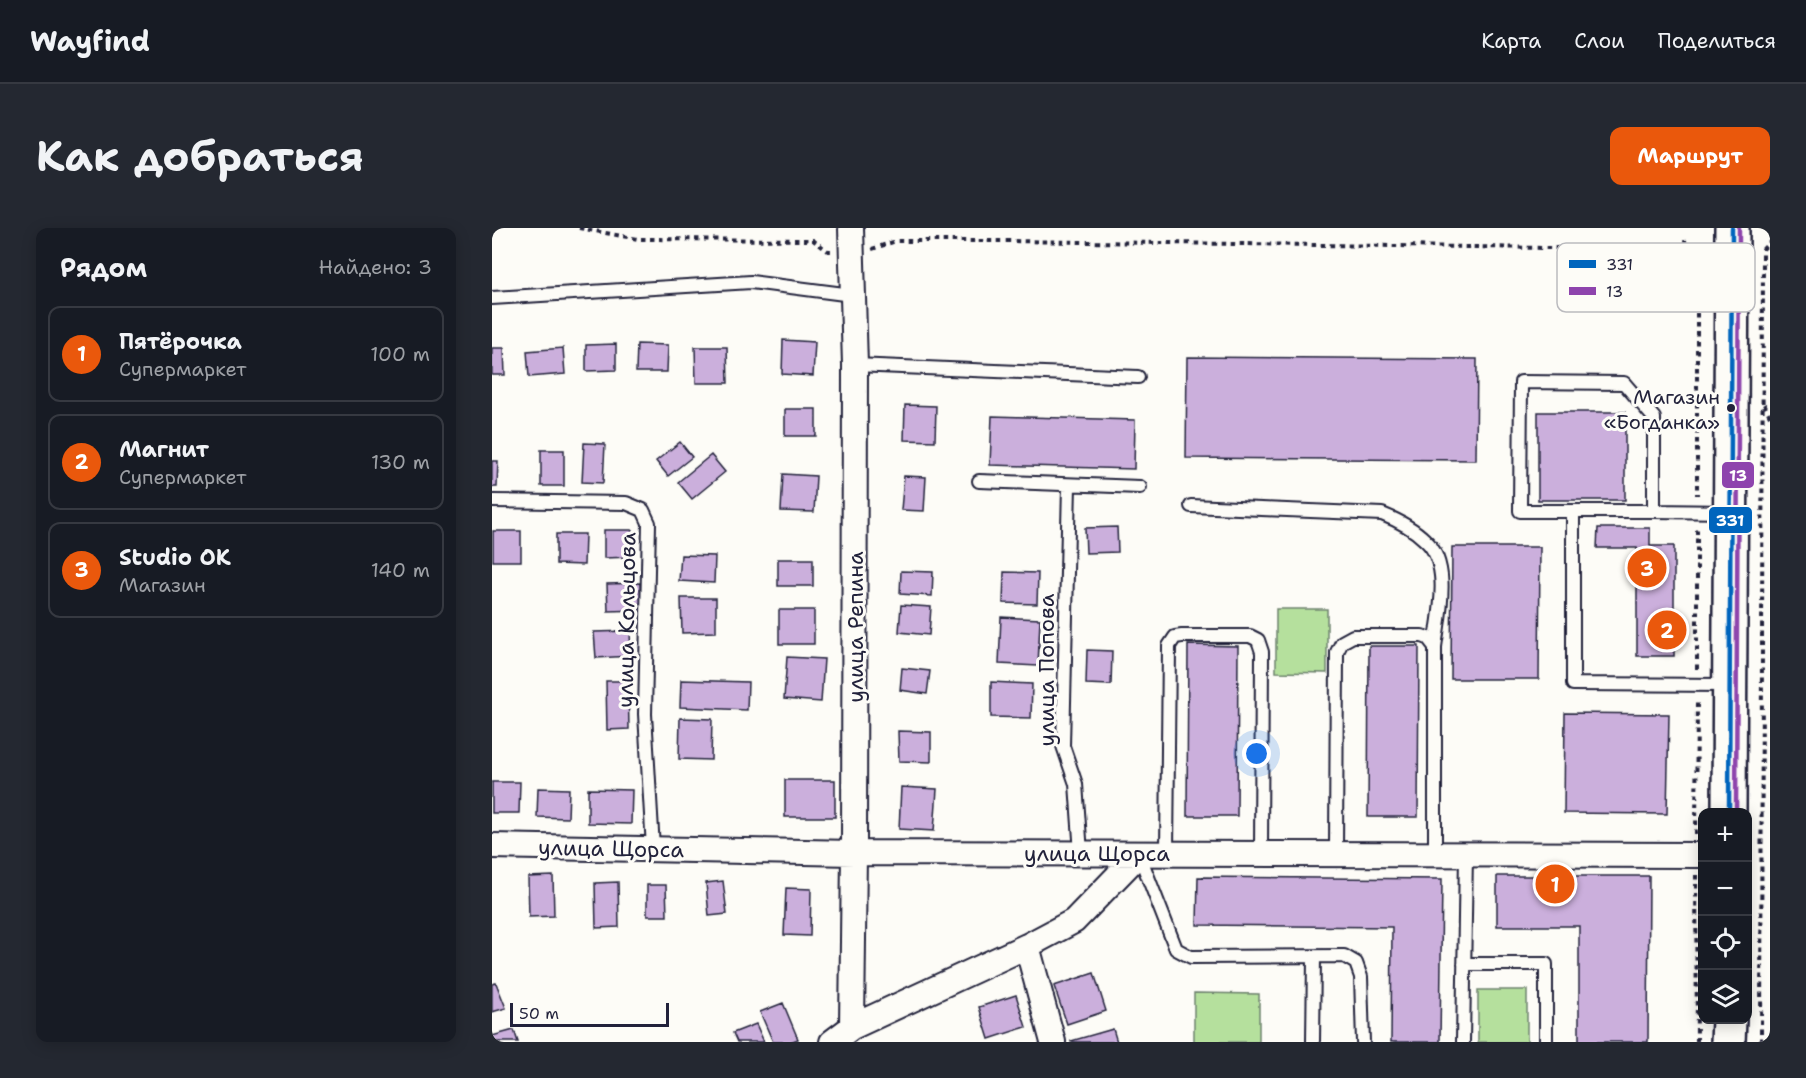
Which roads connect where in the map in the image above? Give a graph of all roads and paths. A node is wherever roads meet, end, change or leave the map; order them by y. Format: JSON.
{"nodes":[{"id":1,"x":579,"y":228,"type":"edge"},
{"id":2,"x":850,"y":228,"type":"edge"},
{"id":3,"x":1732,"y":228,"type":"edge"},
{"id":4,"x":1685,"y":240,"type":"dead end"},
{"id":5,"x":1770,"y":242,"type":"edge"},
{"id":6,"x":1685,"y":243,"type":"edge"},
{"id":7,"x":1732,"y":243,"type":"edge"},
{"id":8,"x":1557,"y":248,"type":"edge"},
{"id":9,"x":872,"y":249,"type":"dead end"},
{"id":10,"x":834,"y":252,"type":"dead end"},
{"id":11,"x":852,"y":295,"type":"junction"},
{"id":12,"x":492,"y":298,"type":"edge"},
{"id":13,"x":1697,"y":312,"type":"edge"},
{"id":14,"x":1732,"y":312,"type":"edge"},
{"id":15,"x":855,"y":365,"type":"junction"},
{"id":16,"x":1138,"y":377,"type":"dead end"},
{"id":17,"x":1763,"y":401,"type":"junction"},
{"id":18,"x":1770,"y":416,"type":"edge"},
{"id":19,"x":979,"y":481,"type":"dead end"},
{"id":20,"x":1069,"y":485,"type":"junction"},
{"id":21,"x":1140,"y":487,"type":"dead end"},
{"id":22,"x":492,"y":501,"type":"edge"},
{"id":23,"x":1191,"y":506,"type":"dead end"},
{"id":24,"x":1573,"y":512,"type":"junction"},
{"id":25,"x":1654,"y":512,"type":"junction"},
{"id":26,"x":1697,"y":512,"type":"junction"},
{"id":27,"x":1731,"y":512,"type":"junction"},
{"id":28,"x":1435,"y":647,"type":"junction"},
{"id":29,"x":1697,"y":684,"type":"junction"},
{"id":30,"x":1730,"y":685,"type":"junction"},
{"id":31,"x":1698,"y":808,"type":"edge"},
{"id":32,"x":1730,"y":808,"type":"edge"},
{"id":33,"x":492,"y":846,"type":"edge"},
{"id":34,"x":653,"y":849,"type":"junction"},
{"id":35,"x":854,"y":853,"type":"junction"},
{"id":36,"x":1081,"y":854,"type":"junction"},
{"id":37,"x":1139,"y":854,"type":"junction"},
{"id":38,"x":1167,"y":854,"type":"junction"},
{"id":39,"x":1261,"y":854,"type":"junction"},
{"id":40,"x":1336,"y":854,"type":"junction"},
{"id":41,"x":1435,"y":854,"type":"junction"},
{"id":42,"x":1466,"y":854,"type":"junction"},
{"id":43,"x":1698,"y":855,"type":"edge"},
{"id":44,"x":1699,"y":862,"type":"edge"},
{"id":45,"x":1762,"y":889,"type":"junction"},
{"id":46,"x":1770,"y":889,"type":"edge"},
{"id":47,"x":1762,"y":926,"type":"junction"},
{"id":48,"x":1770,"y":926,"type":"edge"},
{"id":49,"x":1027,"y":946,"type":"junction"},
{"id":50,"x":1314,"y":957,"type":"junction"},
{"id":51,"x":1464,"y":964,"type":"junction"},
{"id":52,"x":1728,"y":1024,"type":"edge"},
{"id":53,"x":852,"y":1027,"type":"junction"},
{"id":54,"x":832,"y":1042,"type":"edge"},
{"id":55,"x":1053,"y":1042,"type":"edge"},
{"id":56,"x":1313,"y":1042,"type":"edge"},
{"id":57,"x":1363,"y":1042,"type":"edge"},
{"id":58,"x":1463,"y":1042,"type":"edge"},
{"id":59,"x":1546,"y":1042,"type":"edge"},
{"id":60,"x":1697,"y":1042,"type":"edge"},
{"id":61,"x":1728,"y":1042,"type":"edge"},
{"id":62,"x":1761,"y":1042,"type":"edge"}],
"edges":[{"from":1,"to":10,"type":"path"},
{"from":2,"to":11,"type":"street","name":"улица Репина"},
{"from":3,"to":7,"type":"main road"},
{"from":4,"to":6,"type":"path"},
{"from":5,"to":17,"type":"path"},
{"from":8,"to":9,"type":"path"},
{"from":11,"to":12,"type":"lane"},
{"from":11,"to":15,"type":"street","name":"улица Репина"},
{"from":13,"to":26,"type":"path"},
{"from":14,"to":27,"type":"main road"},
{"from":15,"to":16,"type":"lane"},
{"from":15,"to":35,"type":"street","name":"улица Репина"},
{"from":17,"to":18,"type":"path"},
{"from":17,"to":45,"type":"path"},
{"from":19,"to":20,"type":"lane"},
{"from":20,"to":21,"type":"lane"},
{"from":20,"to":36,"type":"lane","name":"улица Попова"},
{"from":22,"to":34,"type":"lane","name":"улица Кольцова"},
{"from":23,"to":28,"type":"lane"},
{"from":24,"to":25,"type":"lane"},
{"from":24,"to":25,"type":"lane"},
{"from":24,"to":29,"type":"lane"},
{"from":25,"to":26,"type":"lane"},
{"from":26,"to":27,"type":"lane"},
{"from":26,"to":29,"type":"path"},
{"from":27,"to":30,"type":"main road"},
{"from":28,"to":40,"type":"lane"},
{"from":28,"to":41,"type":"lane"},
{"from":29,"to":30,"type":"lane"},
{"from":29,"to":31,"type":"path"},
{"from":30,"to":32,"type":"main road"},
{"from":33,"to":34,"type":"street","name":"улица Щорса"},
{"from":34,"to":35,"type":"street","name":"улица Щорса"},
{"from":35,"to":36,"type":"street","name":"улица Щорса"},
{"from":35,"to":53,"type":"street","name":"улица Репина"},
{"from":36,"to":37,"type":"street","name":"улица Щорса"},
{"from":37,"to":38,"type":"street","name":"улица Щорса"},
{"from":37,"to":49,"type":"street"},
{"from":37,"to":50,"type":"lane"},
{"from":38,"to":39,"type":"street","name":"улица Щорса"},
{"from":38,"to":39,"type":"lane"},
{"from":39,"to":40,"type":"street","name":"улица Щорса"},
{"from":40,"to":41,"type":"street","name":"улица Щорса"},
{"from":41,"to":42,"type":"street","name":"улица Щорса"},
{"from":42,"to":43,"type":"street","name":"улица Щорса"},
{"from":42,"to":51,"type":"lane"},
{"from":44,"to":60,"type":"path"},
{"from":45,"to":46,"type":"path"},
{"from":45,"to":47,"type":"path"},
{"from":47,"to":48,"type":"path"},
{"from":47,"to":62,"type":"path"},
{"from":49,"to":53,"type":"street"},
{"from":49,"to":55,"type":"street"},
{"from":50,"to":56,"type":"lane"},
{"from":50,"to":57,"type":"lane"},
{"from":51,"to":58,"type":"lane"},
{"from":51,"to":59,"type":"lane"},
{"from":52,"to":61,"type":"main road"},
{"from":53,"to":54,"type":"street"}]}
